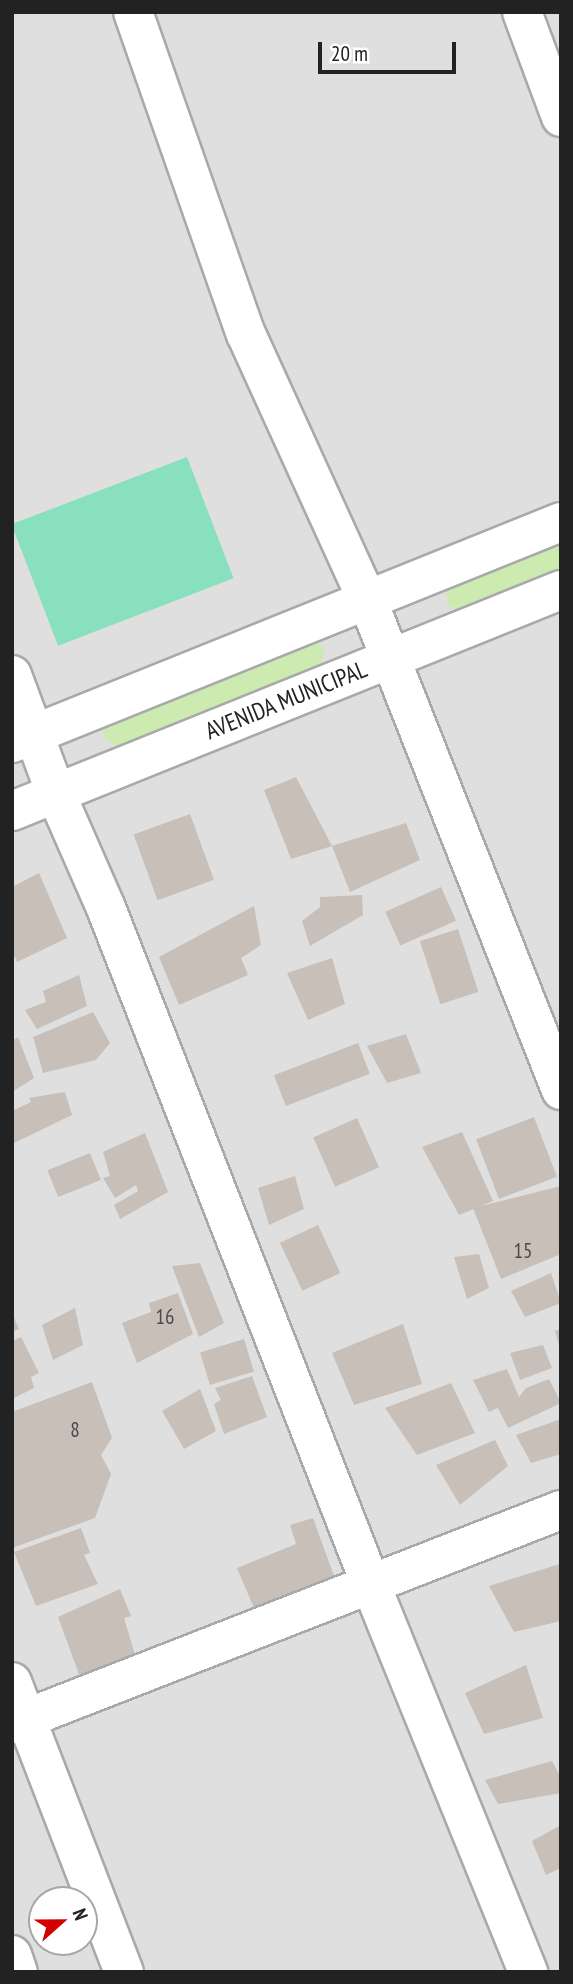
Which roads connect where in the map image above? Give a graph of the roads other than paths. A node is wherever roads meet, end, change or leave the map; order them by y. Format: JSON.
{"nodes":[{"id":1,"x":133,"y":12,"type":"edge"},
{"id":2,"x":522,"y":12,"type":"edge"},
{"id":3,"x":561,"y":117,"type":"edge"},
{"id":4,"x":561,"y":522,"type":"edge"},
{"id":5,"x":561,"y":590,"type":"edge"},
{"id":6,"x":367,"y":599,"type":"junction"},
{"id":7,"x":389,"y":659,"type":"junction"},
{"id":8,"x":12,"y":675,"type":"edge"},
{"id":9,"x":23,"y":738,"type":"edge"},
{"id":10,"x":56,"y":794,"type":"junction"},
{"id":11,"x":12,"y":811,"type":"edge"},
{"id":12,"x":561,"y":1090,"type":"edge"},
{"id":13,"x":561,"y":1510,"type":"edge"},
{"id":14,"x":371,"y":1585,"type":"junction"},
{"id":15,"x":12,"y":1682,"type":"edge"},
{"id":16,"x":19,"y":1721,"type":"edge"},
{"id":17,"x":12,"y":1955,"type":"edge"},
{"id":18,"x":19,"y":1972,"type":"edge"},
{"id":19,"x":124,"y":1972,"type":"edge"},
{"id":20,"x":528,"y":1972,"type":"edge"}],
"edges":[{"from":1,"to":6,"type":"street"},
{"from":2,"to":3,"type":"street"},
{"from":4,"to":6,"type":"street"},
{"from":5,"to":7,"type":"street","name":"AVENIDA MUNICIPAL"},
{"from":6,"to":7,"type":"street"},
{"from":6,"to":9,"type":"street"},
{"from":7,"to":10,"type":"street","name":"AVENIDA MUNICIPAL"},
{"from":7,"to":12,"type":"street"},
{"from":8,"to":9,"type":"street"},
{"from":9,"to":10,"type":"street"},
{"from":10,"to":11,"type":"street","name":"AVENIDA MUNICIPAL"},
{"from":10,"to":14,"type":"street"},
{"from":13,"to":14,"type":"street"},
{"from":14,"to":16,"type":"street"},
{"from":14,"to":20,"type":"street"},
{"from":15,"to":16,"type":"street"},
{"from":16,"to":19,"type":"street"},
{"from":17,"to":18,"type":"street"}]}
